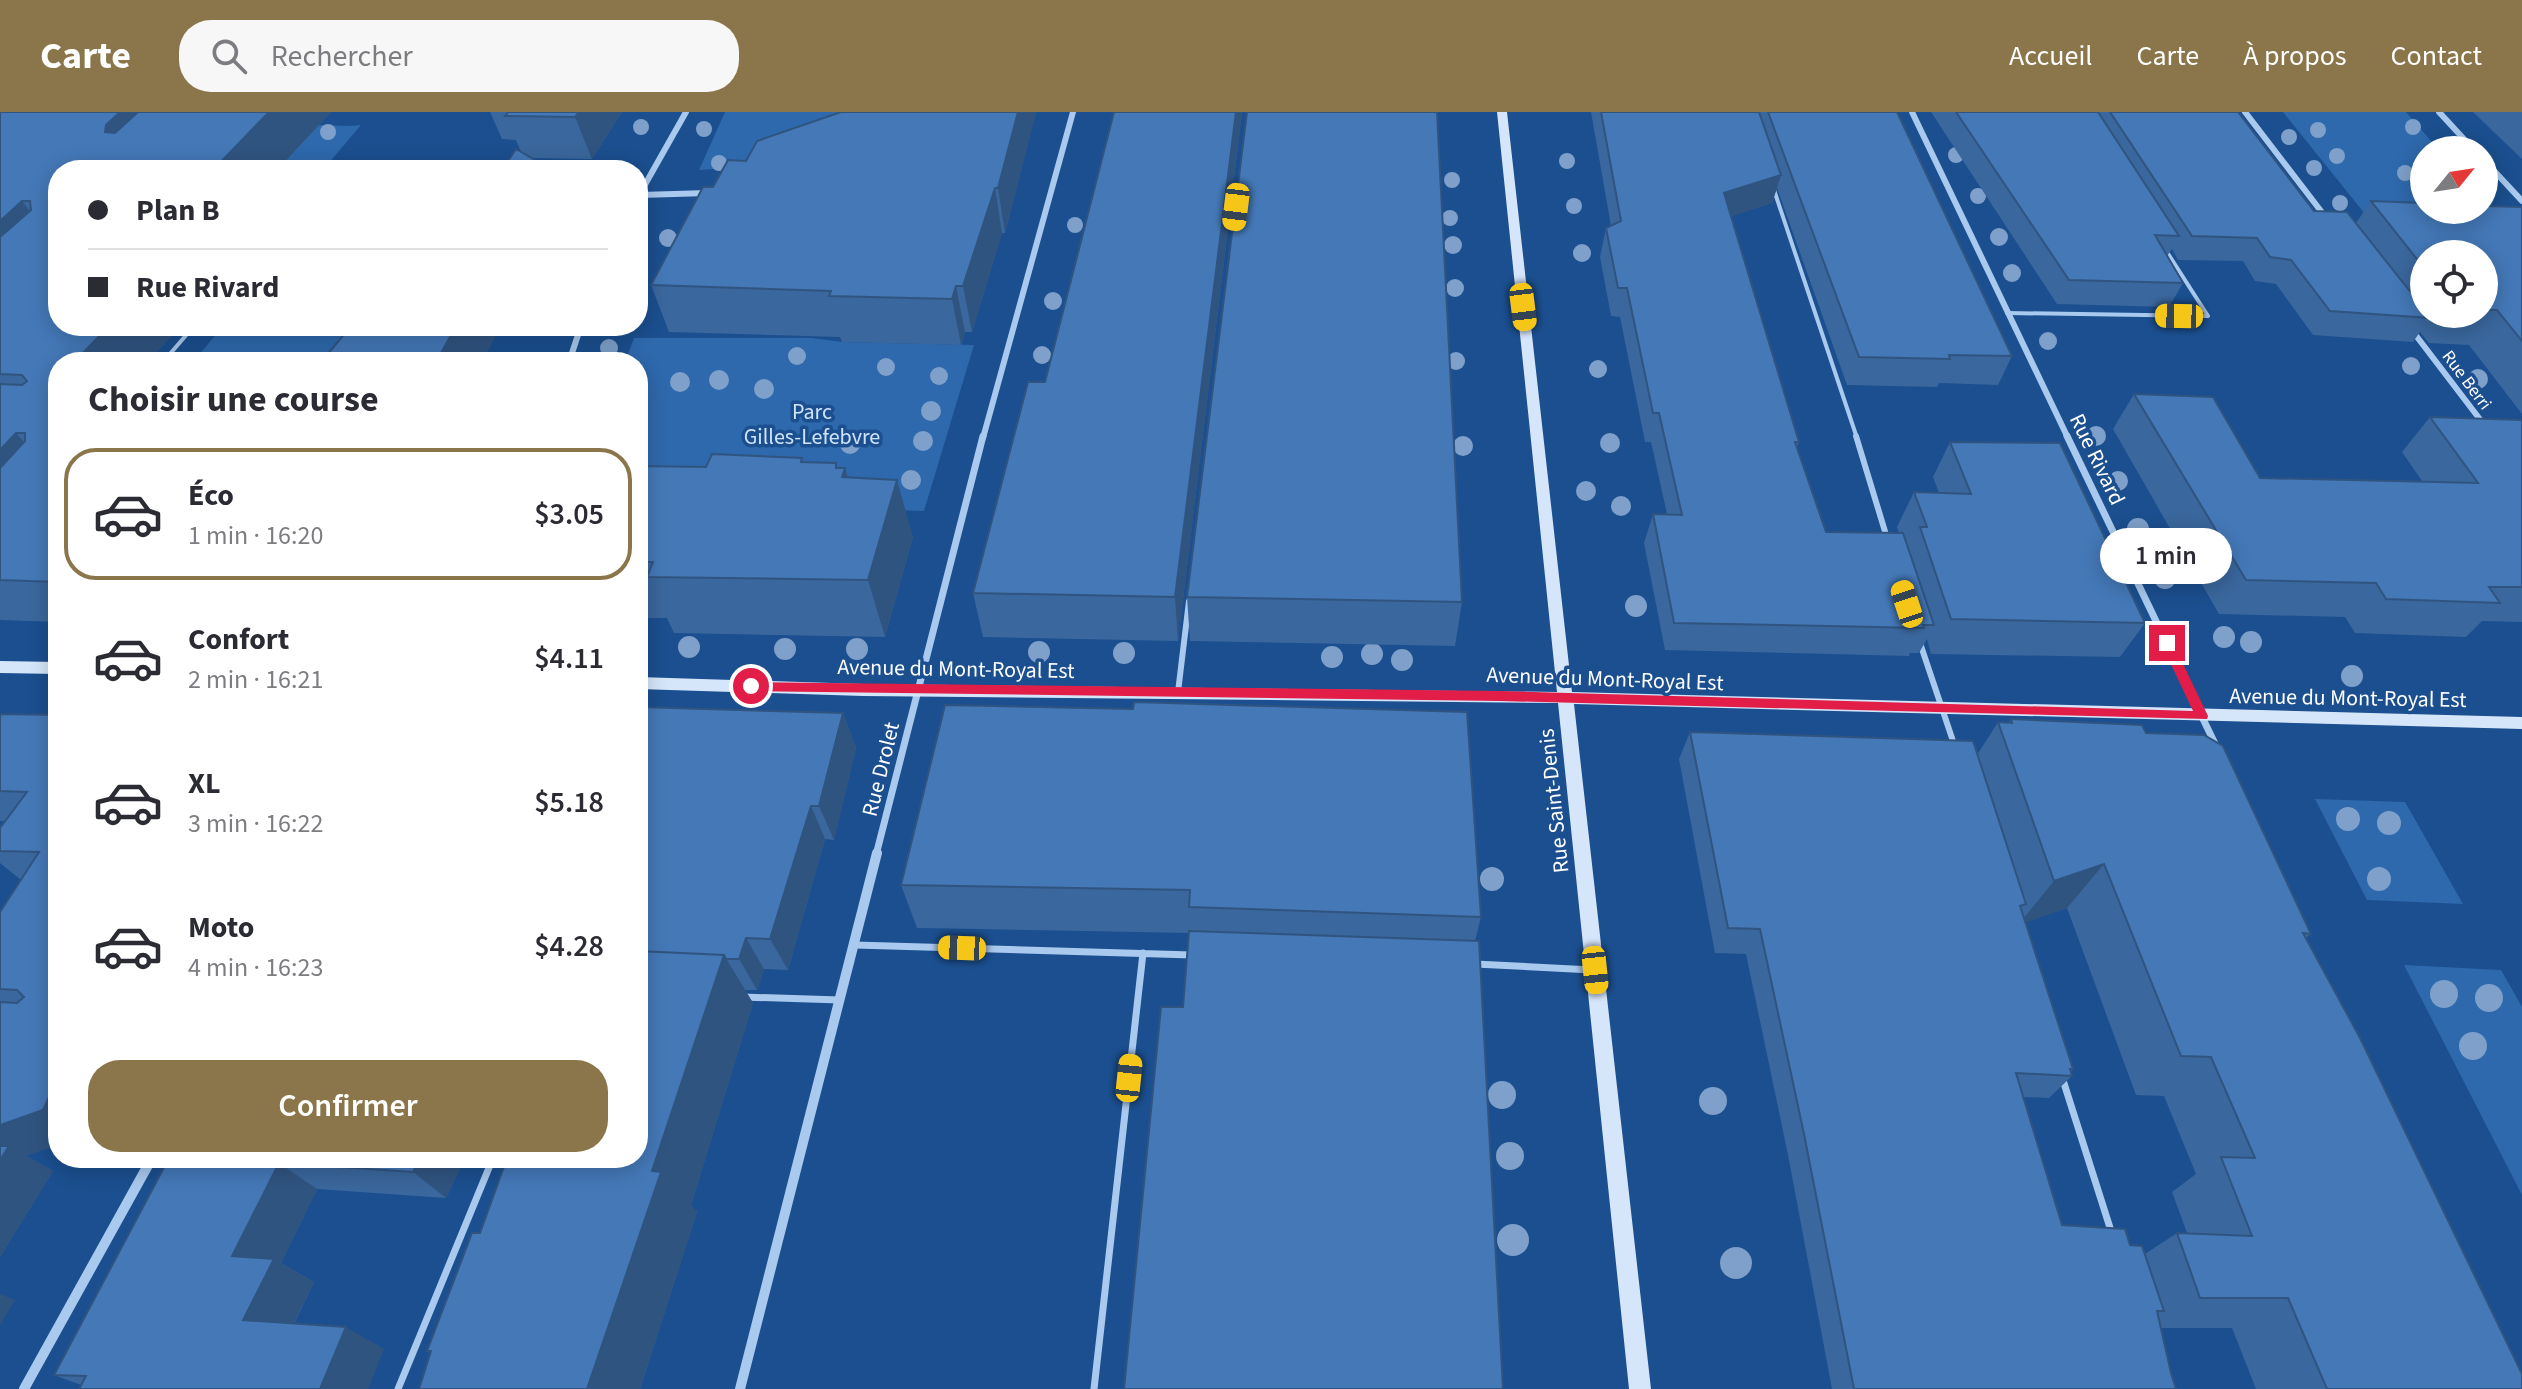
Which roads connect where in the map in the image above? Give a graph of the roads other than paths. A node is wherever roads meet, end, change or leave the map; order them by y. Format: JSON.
{"nodes":[{"id":1,"x":686,"y":112,"type":"edge"},
{"id":2,"x":1073,"y":112,"type":"edge"},
{"id":3,"x":1502,"y":112,"type":"edge"},
{"id":4,"x":1912,"y":112,"type":"edge"},
{"id":5,"x":2245,"y":112,"type":"edge"},
{"id":6,"x":2439,"y":112,"type":"edge"},
{"id":7,"x":2461,"y":136,"type":"edge"},
{"id":8,"x":2498,"y":175,"type":"edge"},
{"id":9,"x":648,"y":180,"type":"edge"},
{"id":10,"x":1772,"y":185,"type":"edge"},
{"id":11,"x":720,"y":191,"type":"edge"},
{"id":12,"x":648,"y":196,"type":"edge"},
{"id":13,"x":2522,"y":201,"type":"edge"},
{"id":14,"x":2331,"y":224,"type":"edge"},
{"id":15,"x":2159,"y":239,"type":"edge"},
{"id":16,"x":2007,"y":313,"type":"junction"},
{"id":17,"x":2407,"y":324,"type":"edge"},
{"id":18,"x":185,"y":336,"type":"edge"},
{"id":19,"x":172,"y":352,"type":"edge"},
{"id":20,"x":2493,"y":437,"type":"edge"},
{"id":21,"x":1889,"y":544,"type":"edge"},
{"id":22,"x":1190,"y":586,"type":"edge"},
{"id":23,"x":1918,"y":638,"type":"edge"},
{"id":24,"x":0,"y":667,"type":"edge"},
{"id":25,"x":48,"y":668,"type":"edge"},
{"id":26,"x":648,"y":683,"type":"edge"},
{"id":27,"x":919,"y":690,"type":"junction"},
{"id":28,"x":1178,"y":692,"type":"junction"},
{"id":29,"x":1566,"y":700,"type":"junction"},
{"id":30,"x":1942,"y":708,"type":"junction"},
{"id":31,"x":2202,"y":716,"type":"junction"},
{"id":32,"x":2522,"y":723,"type":"edge"},
{"id":33,"x":1958,"y":756,"type":"edge"},
{"id":34,"x":2222,"y":758,"type":"edge"},
{"id":35,"x":855,"y":945,"type":"junction"},
{"id":36,"x":1143,"y":953,"type":"junction"},
{"id":37,"x":1205,"y":955,"type":"edge"},
{"id":38,"x":1470,"y":964,"type":"edge"},
{"id":39,"x":1595,"y":970,"type":"junction"},
{"id":40,"x":726,"y":996,"type":"edge"},
{"id":41,"x":840,"y":1000,"type":"junction"},
{"id":42,"x":2060,"y":1072,"type":"edge"},
{"id":43,"x":146,"y":1168,"type":"edge"},
{"id":44,"x":489,"y":1168,"type":"edge"},
{"id":45,"x":2113,"y":1238,"type":"edge"},
{"id":46,"x":24,"y":1389,"type":"edge"},
{"id":47,"x":398,"y":1389,"type":"edge"},
{"id":48,"x":740,"y":1389,"type":"edge"},
{"id":49,"x":1094,"y":1389,"type":"edge"},
{"id":50,"x":1640,"y":1389,"type":"edge"}],
"edges":[{"from":1,"to":9,"type":"street"},
{"from":2,"to":27,"type":"street","name":"Rue Drolet"},
{"from":3,"to":29,"type":"main road","name":"Rue Saint-Denis"},
{"from":4,"to":16,"type":"street","name":"Rue Rivard"},
{"from":5,"to":14,"type":"street"},
{"from":6,"to":7,"type":"street"},
{"from":8,"to":13,"type":"street"},
{"from":10,"to":21,"type":"lane"},
{"from":11,"to":12,"type":"street"},
{"from":15,"to":16,"type":"lane"},
{"from":16,"to":31,"type":"street","name":"Rue Rivard"},
{"from":17,"to":20,"type":"street","name":"Rue Berri"},
{"from":18,"to":19,"type":"lane"},
{"from":22,"to":28,"type":"lane"},
{"from":23,"to":30,"type":"lane"},
{"from":24,"to":25,"type":"main road"},
{"from":26,"to":27,"type":"main road","name":"Avenue du Mont-Royal Est"},
{"from":27,"to":28,"type":"main road","name":"Avenue du Mont-Royal Est"},
{"from":27,"to":35,"type":"street","name":"Rue Drolet"},
{"from":28,"to":29,"type":"main road","name":"Avenue du Mont-Royal Est"},
{"from":29,"to":30,"type":"main road","name":"Avenue du Mont-Royal Est"},
{"from":29,"to":39,"type":"main road","name":"Rue Saint-Denis"},
{"from":30,"to":31,"type":"main road","name":"Avenue du Mont-Royal Est"},
{"from":30,"to":33,"type":"lane"},
{"from":31,"to":32,"type":"main road","name":"Avenue du Mont-Royal Est"},
{"from":31,"to":34,"type":"street","name":"Rue Rivard"},
{"from":35,"to":36,"type":"lane"},
{"from":35,"to":41,"type":"street","name":"Rue Drolet"},
{"from":36,"to":37,"type":"lane"},
{"from":36,"to":49,"type":"lane"},
{"from":38,"to":39,"type":"lane"},
{"from":39,"to":50,"type":"main road","name":"Rue Saint-Denis"},
{"from":40,"to":41,"type":"lane"},
{"from":41,"to":48,"type":"street","name":"Rue Drolet"},
{"from":42,"to":45,"type":"lane"},
{"from":43,"to":46,"type":"street"},
{"from":44,"to":47,"type":"lane"}]}
